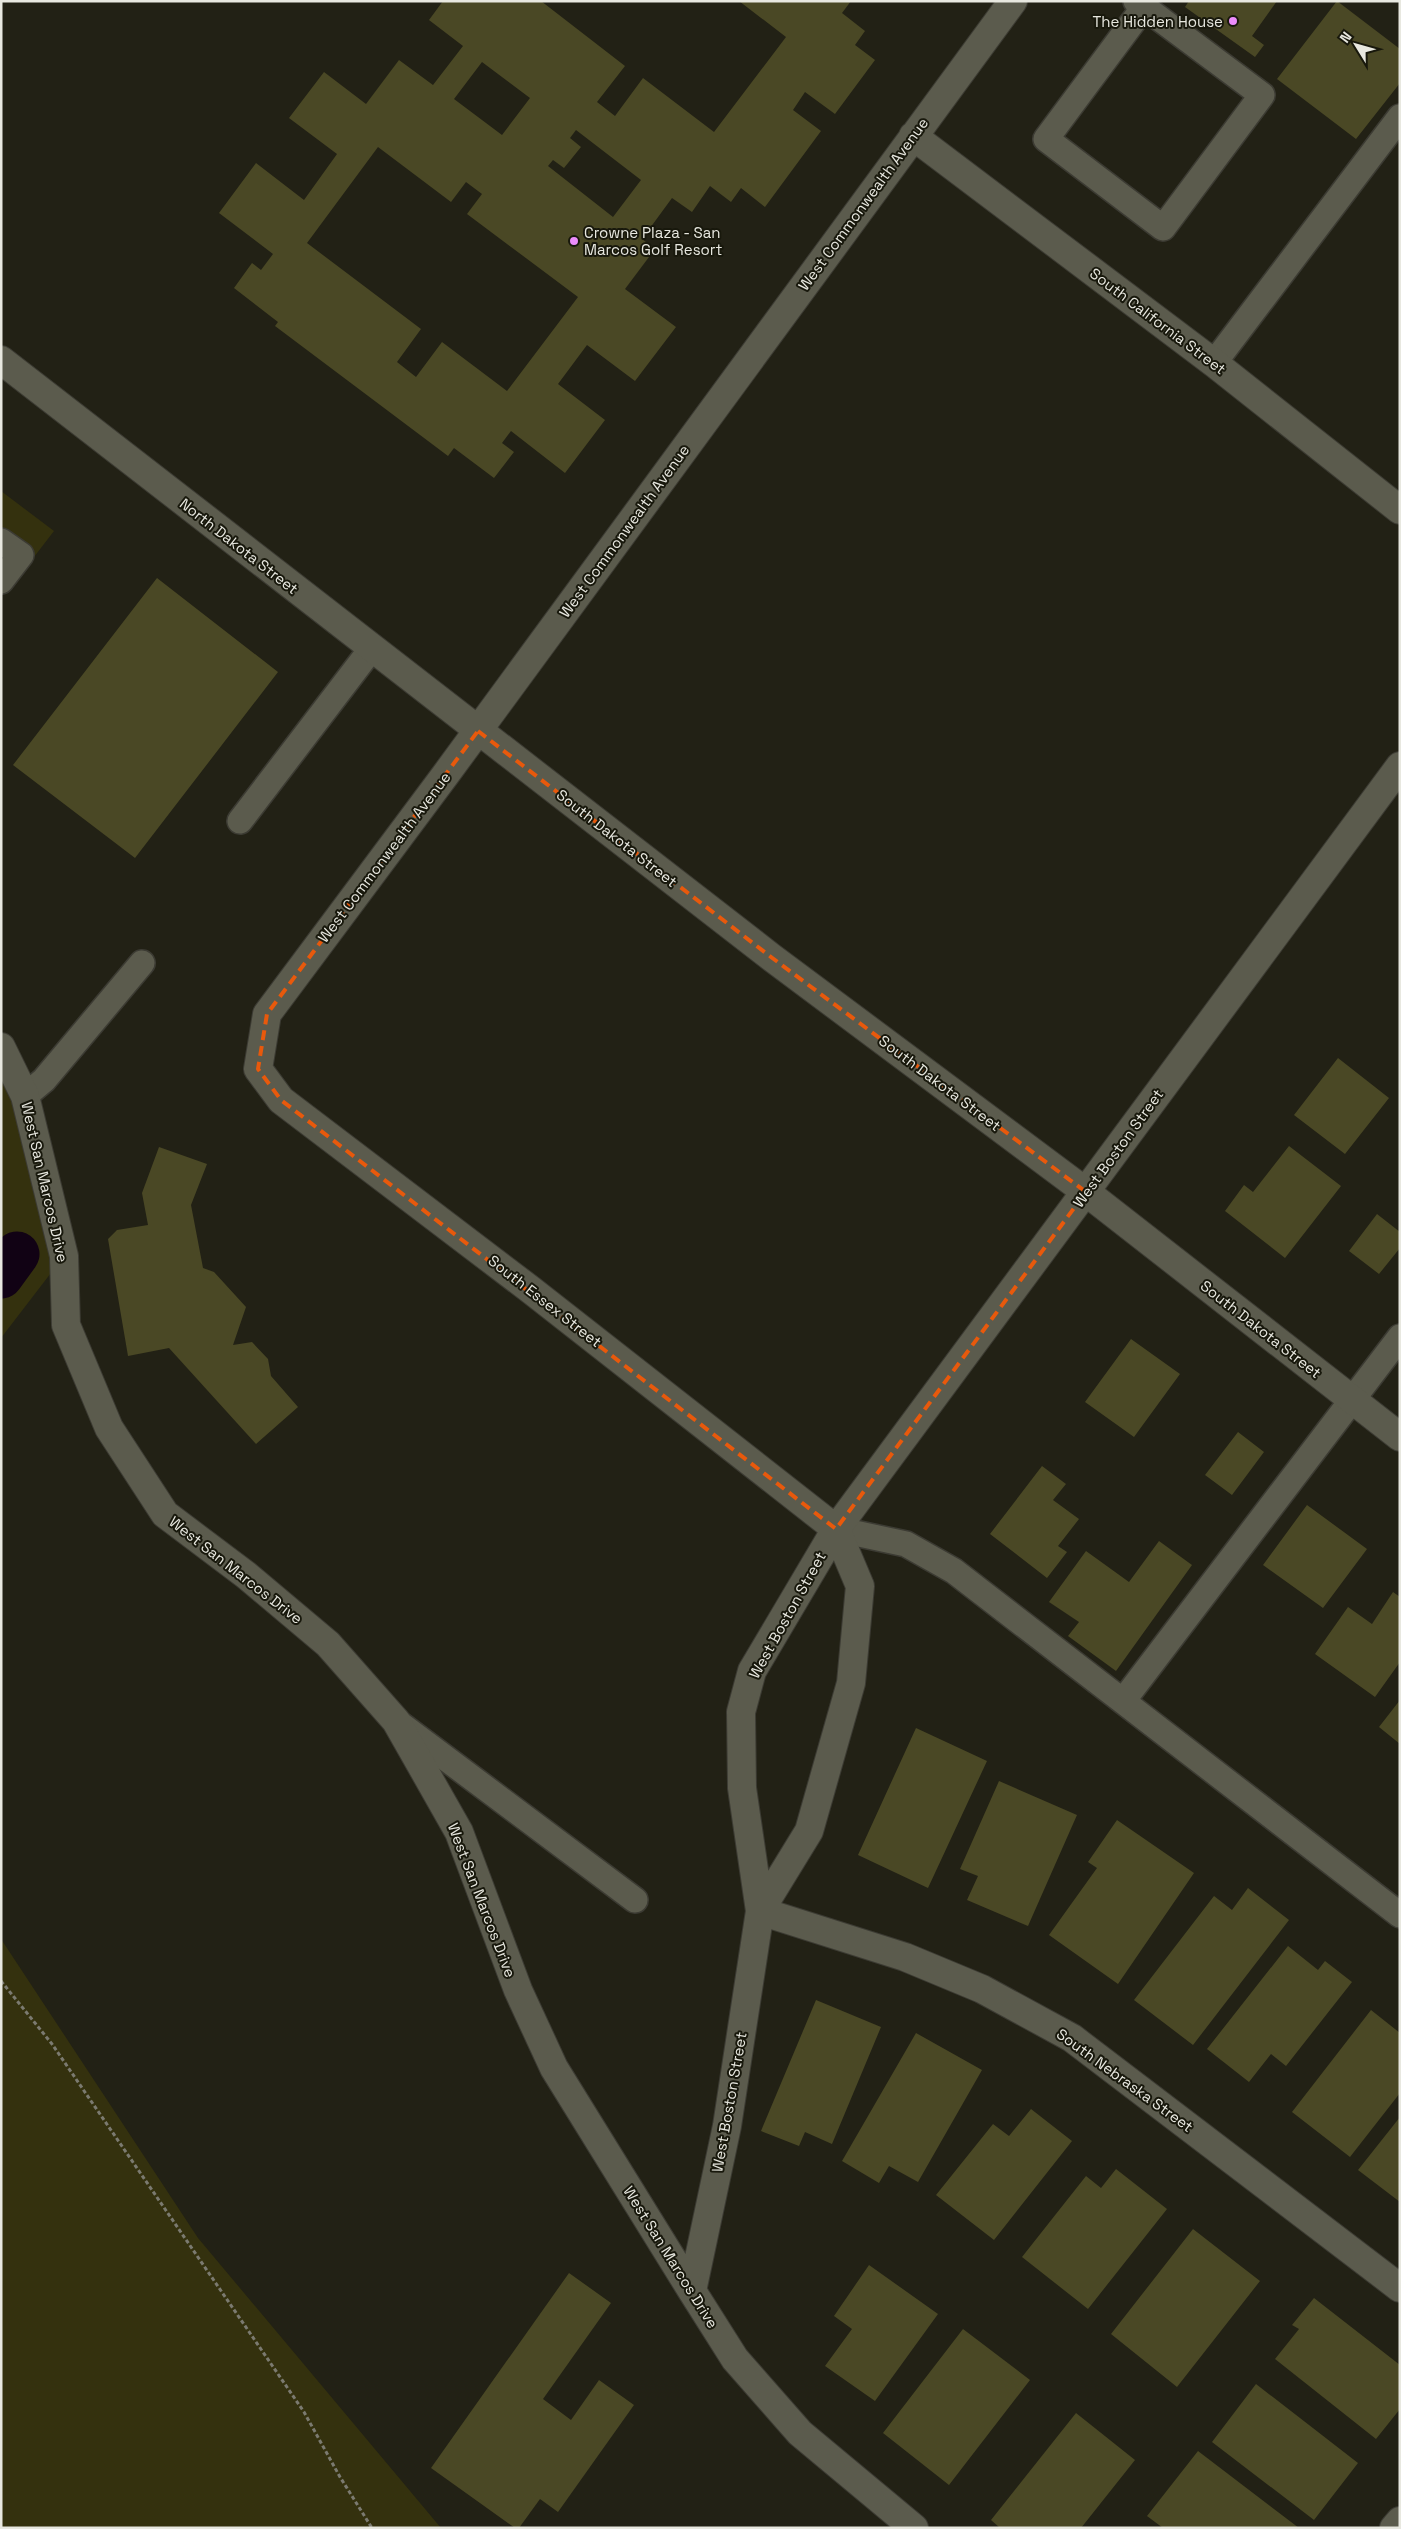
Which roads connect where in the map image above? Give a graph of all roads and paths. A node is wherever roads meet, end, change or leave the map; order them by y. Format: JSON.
{"nodes":[{"id":1,"x":1012,"y":1,"type":"edge"},
{"id":2,"x":1140,"y":4,"type":"edge"},
{"id":3,"x":1400,"y":117,"type":"edge"},
{"id":4,"x":913,"y":136,"type":"junction"},
{"id":5,"x":1,"y":360,"type":"edge"},
{"id":6,"x":1214,"y":363,"type":"junction"},
{"id":7,"x":1400,"y":510,"type":"edge"},
{"id":8,"x":1,"y":541,"type":"edge"},
{"id":9,"x":1,"y":581,"type":"edge"},
{"id":10,"x":372,"y":648,"type":"junction"},
{"id":11,"x":478,"y":731,"type":"junction"},
{"id":12,"x":1400,"y":766,"type":"edge"},
{"id":13,"x":240,"y":821,"type":"dead end"},
{"id":14,"x":142,"y":963,"type":"dead end"},
{"id":15,"x":1,"y":1047,"type":"edge"},
{"id":16,"x":258,"y":1070,"type":"joint"},
{"id":17,"x":25,"y":1096,"type":"junction"},
{"id":18,"x":1086,"y":1192,"type":"junction"},
{"id":19,"x":1400,"y":1337,"type":"edge"},
{"id":20,"x":1352,"y":1400,"type":"junction"},
{"id":21,"x":1400,"y":1437,"type":"edge"},
{"id":22,"x":836,"y":1529,"type":"junction"},
{"id":23,"x":1123,"y":1701,"type":"junction"},
{"id":24,"x":396,"y":1721,"type":"junction"},
{"id":25,"x":635,"y":1900,"type":"dead end"},
{"id":26,"x":760,"y":1911,"type":"junction"},
{"id":27,"x":1400,"y":1915,"type":"edge"},
{"id":28,"x":1,"y":1980,"type":"edge"},
{"id":29,"x":1400,"y":2288,"type":"edge"},
{"id":30,"x":692,"y":2291,"type":"junction"},
{"id":31,"x":1400,"y":2521,"type":"edge"},
{"id":32,"x":372,"y":2528,"type":"edge"},
{"id":33,"x":914,"y":2528,"type":"edge"},
{"id":34,"x":1394,"y":2528,"type":"edge"}],
"edges":[{"from":1,"to":4,"type":"street","name":"West Commonwealth Avenue"},
{"from":2,"to":2,"type":"lane"},
{"from":3,"to":6,"type":"lane"},
{"from":4,"to":6,"type":"street","name":"South California Street"},
{"from":4,"to":11,"type":"street","name":"West Commonwealth Avenue"},
{"from":5,"to":10,"type":"street","name":"North Dakota Street"},
{"from":6,"to":7,"type":"street","name":"South California Street"},
{"from":8,"to":9,"type":"lane"},
{"from":10,"to":11,"type":"street","name":"North Dakota Street"},
{"from":10,"to":13,"type":"lane"},
{"from":11,"to":16,"type":"street","name":"West Commonwealth Avenue"},
{"from":11,"to":18,"type":"street","name":"South Dakota Street"},
{"from":12,"to":18,"type":"street","name":"West Boston Street"},
{"from":14,"to":17,"type":"lane"},
{"from":15,"to":17,"type":"street","name":"West San Marcos Drive"},
{"from":16,"to":22,"type":"street","name":"South Essex Street"},
{"from":17,"to":24,"type":"street","name":"West San Marcos Drive"},
{"from":18,"to":20,"type":"street","name":"South Dakota Street"},
{"from":18,"to":22,"type":"street","name":"West Boston Street"},
{"from":19,"to":20,"type":"lane"},
{"from":20,"to":21,"type":"street","name":"South Dakota Street"},
{"from":20,"to":23,"type":"lane"},
{"from":22,"to":23,"type":"lane"},
{"from":22,"to":26,"type":"street","name":"West Boston Street"},
{"from":22,"to":26,"type":"street","name":"West Boston Street"},
{"from":23,"to":27,"type":"lane"},
{"from":24,"to":25,"type":"lane"},
{"from":24,"to":30,"type":"street","name":"West San Marcos Drive"},
{"from":26,"to":29,"type":"street","name":"South Nebraska Street"},
{"from":26,"to":30,"type":"street","name":"West Boston Street"},
{"from":28,"to":32,"type":"path"},
{"from":30,"to":33,"type":"street","name":"West San Marcos Drive"},
{"from":31,"to":34,"type":"street"}]}
